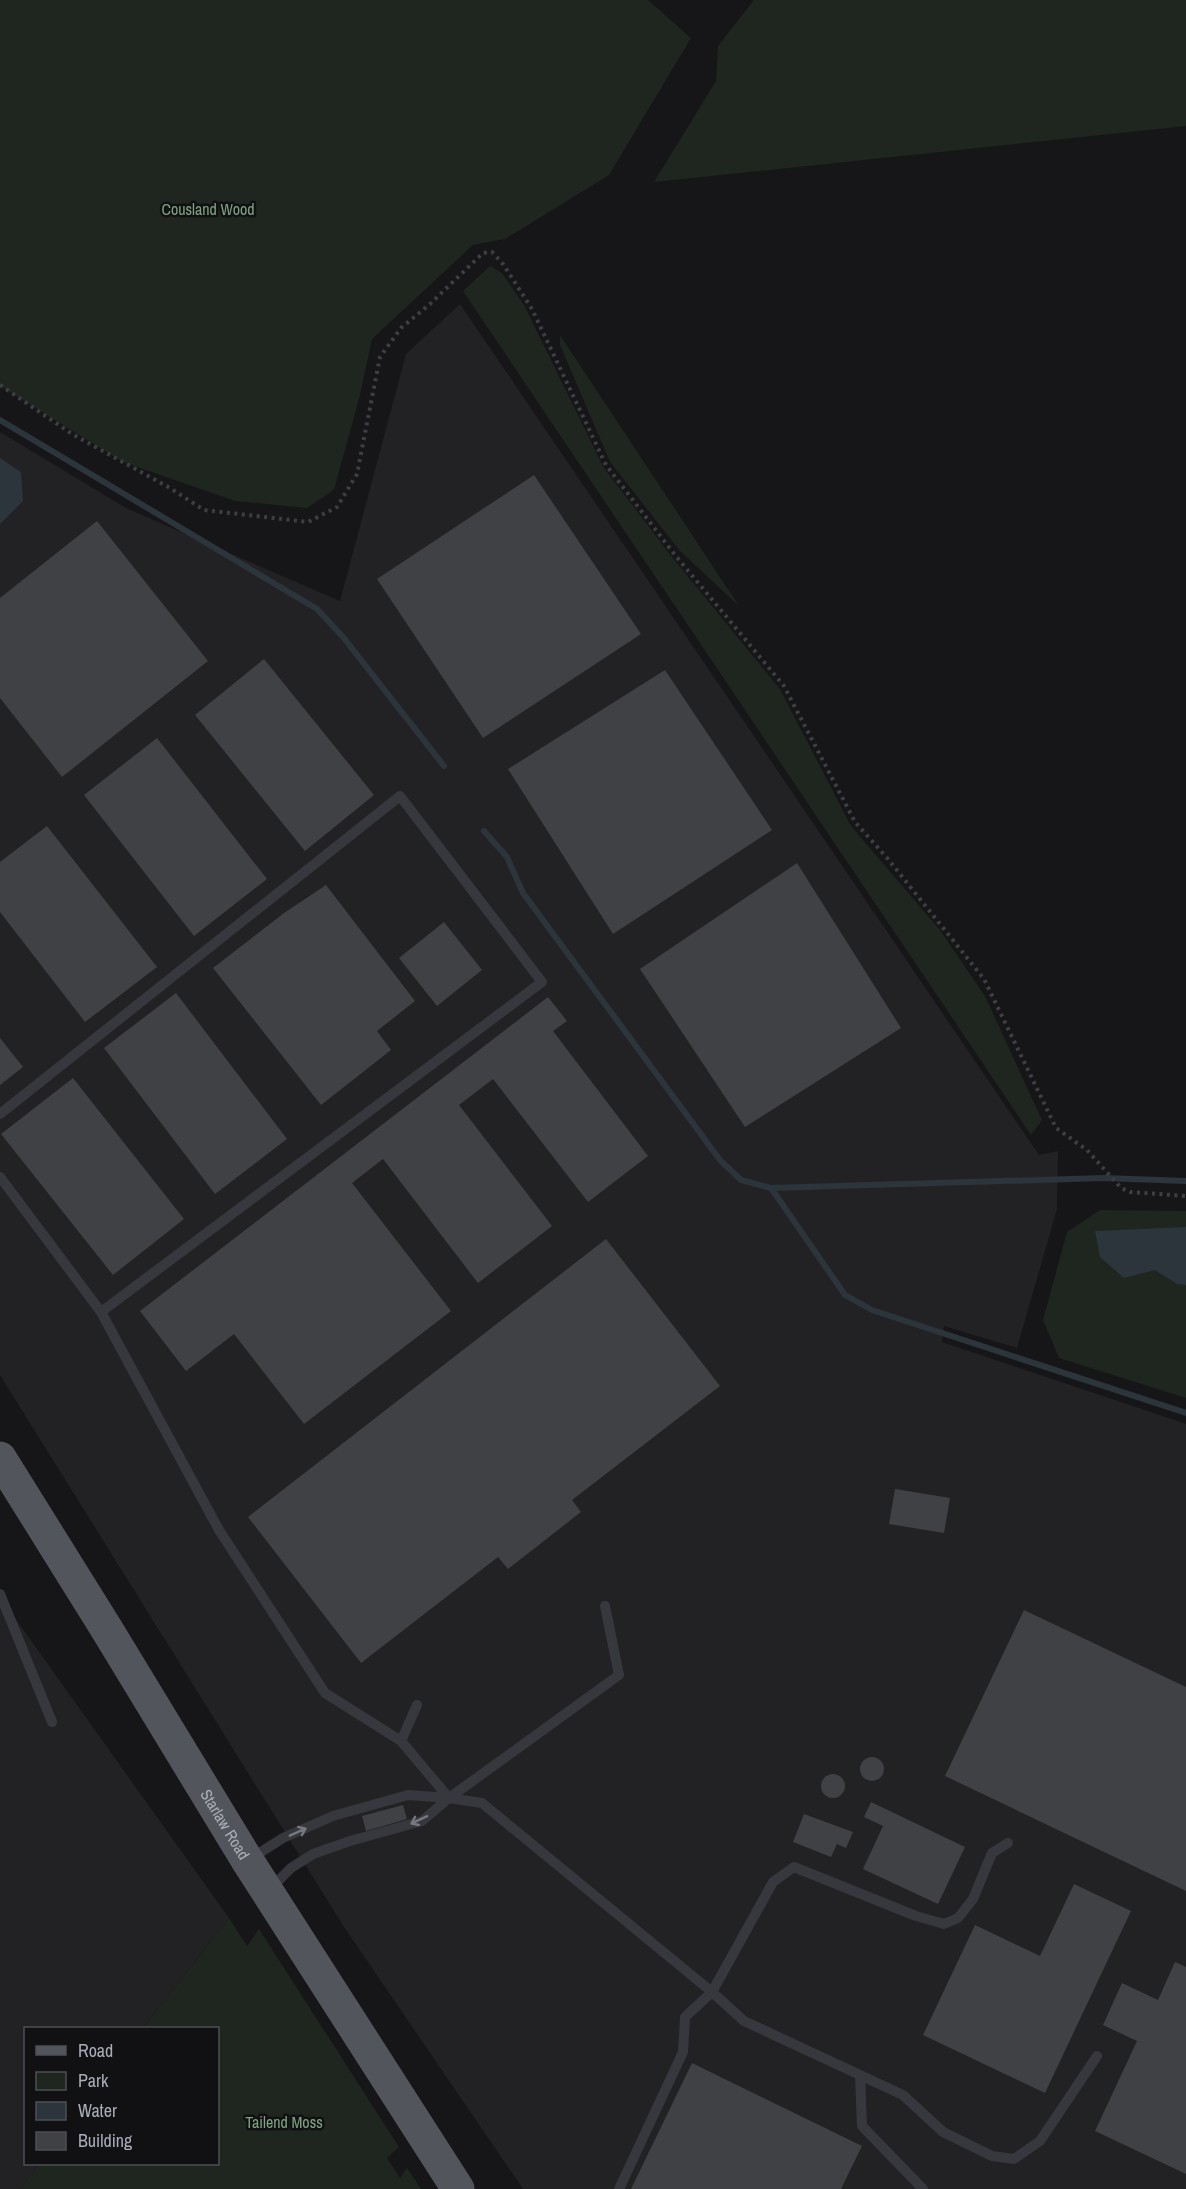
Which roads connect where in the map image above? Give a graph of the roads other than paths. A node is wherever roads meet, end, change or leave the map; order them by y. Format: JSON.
{"nodes":[{"id":1,"x":0,"y":1114,"type":"edge"},
{"id":2,"x":0,"y":1177,"type":"edge"},
{"id":3,"x":101,"y":1312,"type":"junction"},
{"id":4,"x":0,"y":1458,"type":"edge"},
{"id":5,"x":0,"y":1594,"type":"edge"},
{"id":6,"x":605,"y":1606,"type":"dead end"},
{"id":7,"x":417,"y":1705,"type":"dead end"},
{"id":8,"x":52,"y":1722,"type":"dead end"},
{"id":9,"x":401,"y":1741,"type":"junction"},
{"id":10,"x":449,"y":1798,"type":"junction"},
{"id":11,"x":1008,"y":1843,"type":"dead end"},
{"id":12,"x":247,"y":1860,"type":"junction"},
{"id":13,"x":267,"y":1892,"type":"junction"},
{"id":14,"x":712,"y":1992,"type":"junction"},
{"id":15,"x":1097,"y":2056,"type":"dead end"},
{"id":16,"x":860,"y":2075,"type":"junction"},
{"id":17,"x":458,"y":2189,"type":"edge"},
{"id":18,"x":619,"y":2189,"type":"edge"},
{"id":19,"x":923,"y":2189,"type":"edge"}],
"edges":[{"from":1,"to":3,"type":"lane"},
{"from":2,"to":3,"type":"lane"},
{"from":3,"to":9,"type":"lane"},
{"from":4,"to":12,"type":"main road","name":"Starlaw Road"},
{"from":5,"to":8,"type":"lane"},
{"from":6,"to":10,"type":"lane"},
{"from":7,"to":9,"type":"lane"},
{"from":9,"to":10,"type":"lane"},
{"from":12,"to":10,"type":"lane","one_way":true},
{"from":10,"to":13,"type":"lane","one_way":true},
{"from":10,"to":14,"type":"lane"},
{"from":11,"to":14,"type":"lane"},
{"from":12,"to":13,"type":"main road","name":"Starlaw Road"},
{"from":13,"to":17,"type":"main road","name":"Starlaw Road"},
{"from":14,"to":16,"type":"lane"},
{"from":14,"to":18,"type":"lane"},
{"from":15,"to":16,"type":"lane"},
{"from":16,"to":19,"type":"lane"}]}
